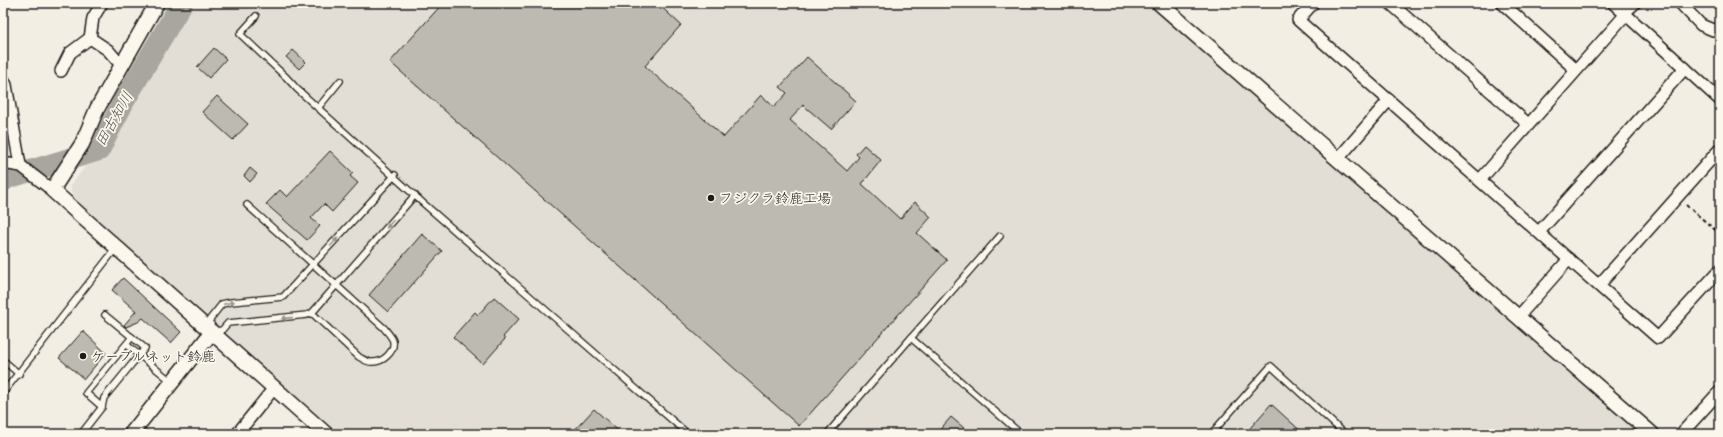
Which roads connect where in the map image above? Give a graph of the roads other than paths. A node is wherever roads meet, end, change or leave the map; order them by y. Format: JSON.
{"nodes":[{"id":1,"x":102,"y":3,"type":"edge"},
{"id":2,"x":157,"y":3,"type":"edge"},
{"id":3,"x":1159,"y":3,"type":"edge"},
{"id":4,"x":1313,"y":3,"type":"edge"},
{"id":5,"x":1390,"y":3,"type":"edge"},
{"id":6,"x":1502,"y":3,"type":"edge"},
{"id":7,"x":1613,"y":3,"type":"edge"},
{"id":8,"x":1635,"y":3,"type":"edge"},
{"id":9,"x":1680,"y":3,"type":"edge"},
{"id":10,"x":1625,"y":14,"type":"junction"},
{"id":11,"x":256,"y":16,"type":"dead end"},
{"id":12,"x":1719,"y":28,"type":"edge"},
{"id":13,"x":90,"y":38,"type":"junction"},
{"id":14,"x":120,"y":65,"type":"junction"},
{"id":15,"x":1685,"y":68,"type":"junction"},
{"id":16,"x":1576,"y":70,"type":"junction"},
{"id":17,"x":62,"y":71,"type":"dead end"},
{"id":18,"x":3,"y":79,"type":"edge"},
{"id":19,"x":340,"y":82,"type":"dead end"},
{"id":20,"x":1389,"y":100,"type":"junction"},
{"id":21,"x":1720,"y":100,"type":"edge"},
{"id":22,"x":318,"y":108,"type":"junction"},
{"id":23,"x":1528,"y":124,"type":"junction"},
{"id":24,"x":1720,"y":149,"type":"edge"},
{"id":25,"x":1338,"y":159,"type":"junction"},
{"id":26,"x":4,"y":164,"type":"edge"},
{"id":27,"x":20,"y":166,"type":"junction"},
{"id":28,"x":395,"y":175,"type":"junction"},
{"id":29,"x":1480,"y":180,"type":"junction"},
{"id":30,"x":52,"y":190,"type":"junction"},
{"id":31,"x":415,"y":195,"type":"junction"},
{"id":32,"x":246,"y":205,"type":"dead end"},
{"id":33,"x":1539,"y":232,"type":"junction"},
{"id":34,"x":1000,"y":236,"type":"dead end"},
{"id":35,"x":116,"y":248,"type":"junction"},
{"id":36,"x":1569,"y":259,"type":"junction"},
{"id":37,"x":313,"y":265,"type":"junction"},
{"id":38,"x":1720,"y":270,"type":"edge"},
{"id":39,"x":337,"y":285,"type":"junction"},
{"id":40,"x":1599,"y":285,"type":"junction"},
{"id":41,"x":312,"y":314,"type":"junction"},
{"id":42,"x":105,"y":315,"type":"dead end"},
{"id":43,"x":1518,"y":317,"type":"junction"},
{"id":44,"x":212,"y":332,"type":"junction"},
{"id":45,"x":132,"y":338,"type":"junction"},
{"id":46,"x":911,"y":338,"type":"junction"},
{"id":47,"x":126,"y":344,"type":"junction"},
{"id":48,"x":139,"y":355,"type":"junction"},
{"id":49,"x":3,"y":360,"type":"edge"},
{"id":50,"x":19,"y":374,"type":"junction"},
{"id":51,"x":172,"y":382,"type":"junction"},
{"id":52,"x":274,"y":388,"type":"junction"},
{"id":53,"x":1720,"y":391,"type":"edge"},
{"id":54,"x":3,"y":393,"type":"edge"},
{"id":55,"x":102,"y":406,"type":"junction"},
{"id":56,"x":81,"y":434,"type":"edge"},
{"id":57,"x":132,"y":434,"type":"edge"},
{"id":58,"x":237,"y":434,"type":"edge"},
{"id":59,"x":326,"y":434,"type":"edge"},
{"id":60,"x":688,"y":434,"type":"edge"},
{"id":61,"x":827,"y":434,"type":"edge"},
{"id":62,"x":1021,"y":434,"type":"edge"},
{"id":63,"x":1211,"y":434,"type":"edge"},
{"id":64,"x":1345,"y":434,"type":"edge"},
{"id":65,"x":1652,"y":434,"type":"edge"},
{"id":66,"x":1681,"y":434,"type":"edge"}],
"edges":[{"from":1,"to":13,"type":"street"},
{"from":2,"to":14,"type":"street"},
{"from":3,"to":25,"type":"street"},
{"from":4,"to":20,"type":"street"},
{"from":5,"to":23,"type":"street"},
{"from":6,"to":16,"type":"street"},
{"from":7,"to":10,"type":"street"},
{"from":8,"to":10,"type":"street"},
{"from":9,"to":12,"type":"street"},
{"from":10,"to":15,"type":"street"},
{"from":10,"to":16,"type":"street"},
{"from":11,"to":22,"type":"lane"},
{"from":13,"to":14,"type":"street"},
{"from":13,"to":17,"type":"street"},
{"from":14,"to":30,"type":"street"},
{"from":15,"to":21,"type":"street"},
{"from":15,"to":33,"type":"street"},
{"from":16,"to":23,"type":"street"},
{"from":18,"to":27,"type":"street"},
{"from":19,"to":22,"type":"lane"},
{"from":20,"to":25,"type":"street"},
{"from":20,"to":29,"type":"street"},
{"from":22,"to":28,"type":"lane"},
{"from":23,"to":29,"type":"street"},
{"from":24,"to":40,"type":"street"},
{"from":25,"to":43,"type":"street"},
{"from":26,"to":27,"type":"street"},
{"from":27,"to":30,"type":"street"},
{"from":28,"to":31,"type":"lane"},
{"from":37,"to":28,"type":"lane","one_way":true},
{"from":29,"to":33,"type":"street"},
{"from":30,"to":35,"type":"street"},
{"from":31,"to":39,"type":"lane","one_way":true},
{"from":31,"to":60,"type":"lane"},
{"from":32,"to":37,"type":"lane"},
{"from":33,"to":36,"type":"street"},
{"from":34,"to":46,"type":"lane"},
{"from":35,"to":44,"type":"street"},
{"from":35,"to":50,"type":"lane"},
{"from":36,"to":40,"type":"street"},
{"from":36,"to":43,"type":"street"},
{"from":37,"to":39,"type":"lane"},
{"from":44,"to":37,"type":"lane","one_way":true},
{"from":38,"to":40,"type":"street"},
{"from":39,"to":41,"type":"lane"},
{"from":39,"to":41,"type":"lane"},
{"from":41,"to":44,"type":"lane","one_way":true},
{"from":42,"to":45,"type":"lane"},
{"from":43,"to":65,"type":"street"},
{"from":44,"to":51,"type":"street"},
{"from":44,"to":52,"type":"street"},
{"from":45,"to":47,"type":"lane"},
{"from":45,"to":48,"type":"lane"},
{"from":46,"to":61,"type":"lane"},
{"from":46,"to":62,"type":"lane"},
{"from":47,"to":48,"type":"lane"},
{"from":47,"to":55,"type":"lane"},
{"from":48,"to":51,"type":"lane"},
{"from":48,"to":55,"type":"lane"},
{"from":49,"to":50,"type":"lane"},
{"from":50,"to":54,"type":"lane"},
{"from":51,"to":57,"type":"street"},
{"from":52,"to":58,"type":"street"},
{"from":52,"to":59,"type":"street"},
{"from":53,"to":66,"type":"street"},
{"from":55,"to":56,"type":"lane"},
{"from":63,"to":64,"type":"lane"}]}
